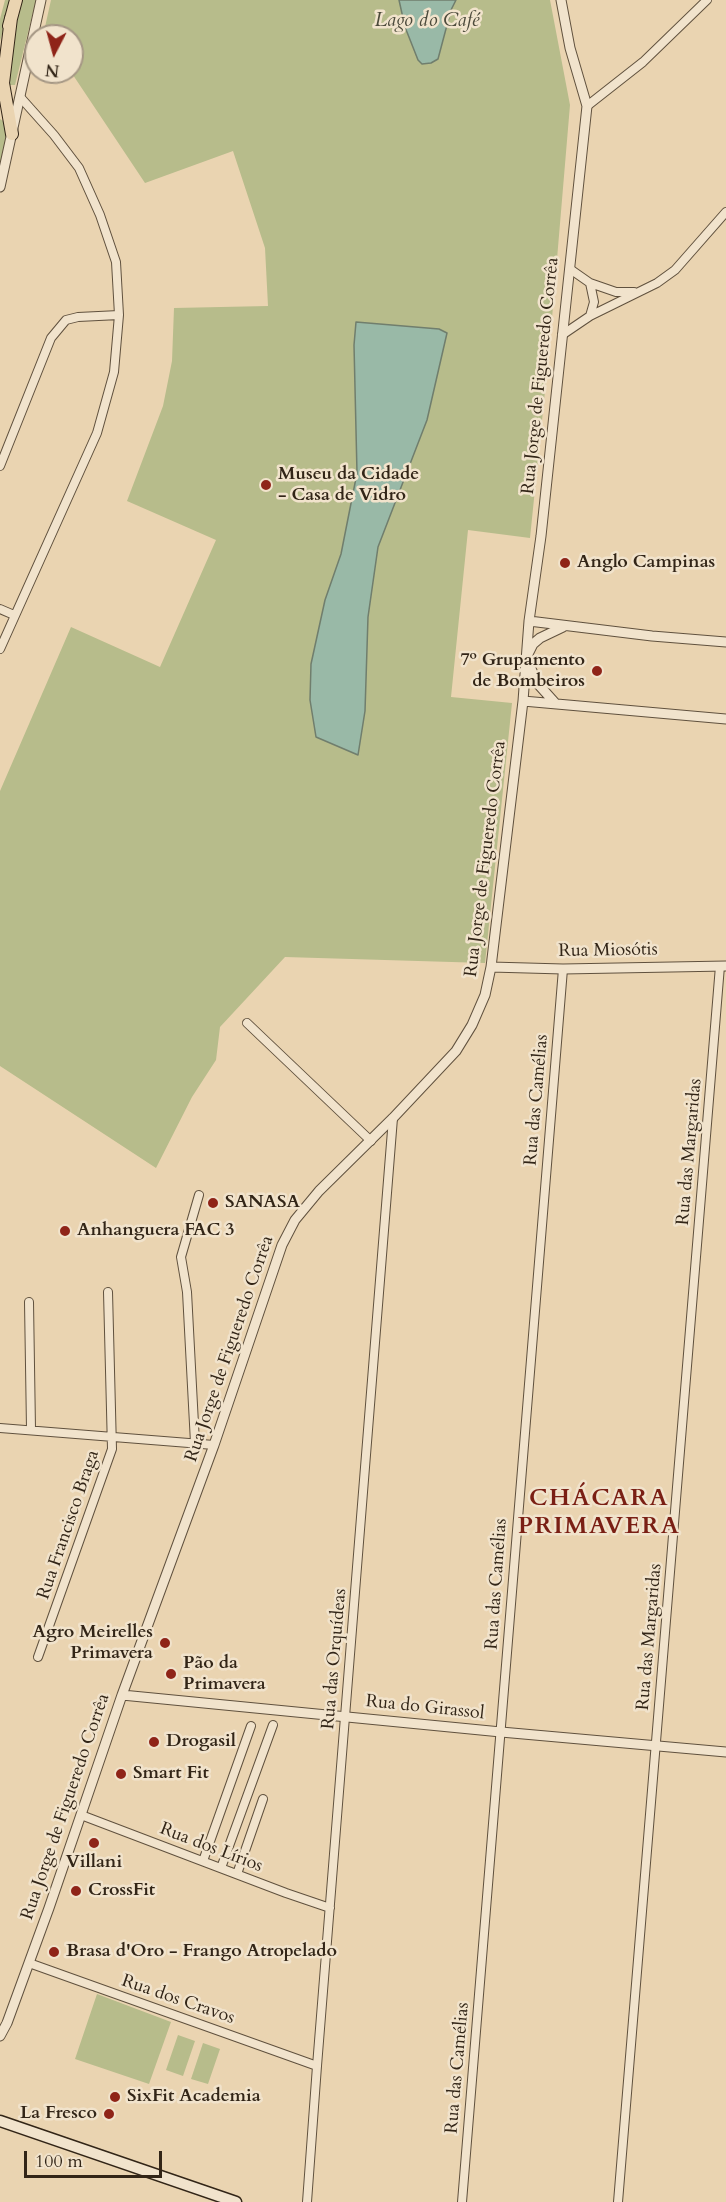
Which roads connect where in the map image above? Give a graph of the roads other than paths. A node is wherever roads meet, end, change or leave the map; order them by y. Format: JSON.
{"nodes":[{"id":1,"x":16,"y":0,"type":"edge"},
{"id":2,"x":41,"y":0,"type":"edge"},
{"id":3,"x":561,"y":0,"type":"edge"},
{"id":4,"x":707,"y":0,"type":"edge"},
{"id":5,"x":11,"y":18,"type":"junction"},
{"id":6,"x":0,"y":53,"type":"edge"},
{"id":7,"x":21,"y":98,"type":"junction"},
{"id":8,"x":587,"y":106,"type":"junction"},
{"id":9,"x":12,"y":134,"type":"junction"},
{"id":10,"x":0,"y":187,"type":"edge"},
{"id":11,"x":726,"y":212,"type":"edge"},
{"id":12,"x":570,"y":269,"type":"junction"},
{"id":13,"x":590,"y":283,"type":"junction"},
{"id":14,"x":638,"y":292,"type":"junction"},
{"id":15,"x":119,"y":315,"type":"junction"},
{"id":16,"x":590,"y":316,"type":"junction"},
{"id":17,"x":562,"y":335,"type":"junction"},
{"id":18,"x":0,"y":466,"type":"edge"},
{"id":19,"x":0,"y":609,"type":"edge"},
{"id":20,"x":14,"y":615,"type":"junction"},
{"id":21,"x":529,"y":621,"type":"junction"},
{"id":22,"x":565,"y":627,"type":"junction"},
{"id":23,"x":726,"y":642,"type":"edge"},
{"id":24,"x":0,"y":649,"type":"edge"},
{"id":25,"x":526,"y":658,"type":"junction"},
{"id":26,"x":523,"y":701,"type":"junction"},
{"id":27,"x":556,"y":704,"type":"junction"},
{"id":28,"x":726,"y":719,"type":"edge"},
{"id":29,"x":723,"y":966,"type":"edge"},
{"id":30,"x":491,"y":967,"type":"junction"},
{"id":31,"x":563,"y":969,"type":"junction"},
{"id":32,"x":246,"y":1023,"type":"dead end"},
{"id":33,"x":393,"y":1118,"type":"junction"},
{"id":34,"x":371,"y":1141,"type":"junction"},
{"id":35,"x":199,"y":1195,"type":"dead end"},
{"id":36,"x":108,"y":1292,"type":"dead end"},
{"id":37,"x":29,"y":1302,"type":"dead end"},
{"id":38,"x":0,"y":1428,"type":"edge"},
{"id":39,"x":31,"y":1429,"type":"junction"},
{"id":40,"x":112,"y":1436,"type":"junction"},
{"id":41,"x":195,"y":1443,"type":"junction"},
{"id":42,"x":214,"y":1445,"type":"junction"},
{"id":43,"x":38,"y":1656,"type":"dead end"},
{"id":44,"x":122,"y":1695,"type":"junction"},
{"id":45,"x":345,"y":1717,"type":"junction"},
{"id":46,"x":273,"y":1725,"type":"dead end"},
{"id":47,"x":251,"y":1726,"type":"dead end"},
{"id":48,"x":501,"y":1732,"type":"junction"},
{"id":49,"x":656,"y":1745,"type":"junction"},
{"id":50,"x":726,"y":1752,"type":"edge"},
{"id":51,"x":263,"y":1800,"type":"dead end"},
{"id":52,"x":81,"y":1815,"type":"junction"},
{"id":53,"x":203,"y":1861,"type":"junction"},
{"id":54,"x":221,"y":1868,"type":"junction"},
{"id":55,"x":237,"y":1874,"type":"junction"},
{"id":56,"x":330,"y":1908,"type":"junction"},
{"id":57,"x":29,"y":1963,"type":"junction"},
{"id":58,"x":0,"y":2036,"type":"edge"},
{"id":59,"x":317,"y":2066,"type":"junction"},
{"id":60,"x":0,"y":2121,"type":"edge"},
{"id":61,"x":236,"y":2202,"type":"edge"},
{"id":62,"x":308,"y":2202,"type":"edge"},
{"id":63,"x":462,"y":2202,"type":"edge"},
{"id":64,"x":618,"y":2202,"type":"edge"}],
"edges":[{"from":1,"to":5,"type":"highway"},
{"from":2,"to":7,"type":"street"},
{"from":3,"to":8,"type":"street","name":"Rua Jorge de Figueredo Corrêa"},
{"from":4,"to":8,"type":"street"},
{"from":5,"to":6,"type":"highway"},
{"from":5,"to":9,"type":"highway"},
{"from":7,"to":9,"type":"street"},
{"from":7,"to":15,"type":"street"},
{"from":8,"to":12,"type":"street","name":"Rua Jorge de Figueredo Corrêa"},
{"from":9,"to":10,"type":"street"},
{"from":11,"to":14,"type":"street"},
{"from":12,"to":13,"type":"street"},
{"from":12,"to":17,"type":"street","name":"Rua Jorge de Figueredo Corrêa"},
{"from":13,"to":14,"type":"street"},
{"from":13,"to":16,"type":"street"},
{"from":14,"to":16,"type":"street"},
{"from":15,"to":18,"type":"street"},
{"from":15,"to":20,"type":"street"},
{"from":16,"to":17,"type":"street"},
{"from":17,"to":21,"type":"street","name":"Rua Jorge de Figueredo Corrêa"},
{"from":19,"to":20,"type":"street"},
{"from":20,"to":24,"type":"street"},
{"from":21,"to":22,"type":"street"},
{"from":21,"to":25,"type":"street","name":"Rua Jorge de Figueredo Corrêa"},
{"from":22,"to":23,"type":"street"},
{"from":22,"to":25,"type":"street"},
{"from":25,"to":26,"type":"street","name":"Rua Jorge de Figueredo Corrêa"},
{"from":25,"to":27,"type":"street"},
{"from":26,"to":27,"type":"street"},
{"from":26,"to":30,"type":"street","name":"Rua Jorge de Figueredo Corrêa"},
{"from":27,"to":28,"type":"street"},
{"from":29,"to":31,"type":"street","name":"Rua Miosótis"},
{"from":29,"to":49,"type":"street","name":"Rua das Margaridas"},
{"from":30,"to":31,"type":"street","name":"Rua Miosótis"},
{"from":30,"to":33,"type":"street","name":"Rua Jorge de Figueredo Corrêa"},
{"from":31,"to":48,"type":"street","name":"Rua das Camélias"},
{"from":32,"to":34,"type":"street"},
{"from":33,"to":34,"type":"street","name":"Rua Jorge de Figueredo Corrêa"},
{"from":33,"to":45,"type":"street","name":"Rua das Orquídeas"},
{"from":34,"to":42,"type":"street","name":"Rua Jorge de Figueredo Corrêa"},
{"from":35,"to":41,"type":"street"},
{"from":36,"to":40,"type":"street","name":"Rua Francisco Braga"},
{"from":37,"to":39,"type":"street"},
{"from":38,"to":39,"type":"street"},
{"from":39,"to":40,"type":"street"},
{"from":40,"to":41,"type":"street"},
{"from":40,"to":43,"type":"street","name":"Rua Francisco Braga"},
{"from":41,"to":42,"type":"street"},
{"from":42,"to":44,"type":"street","name":"Rua Jorge de Figueredo Corrêa"},
{"from":44,"to":45,"type":"street","name":"Rua do Girassol"},
{"from":44,"to":52,"type":"street","name":"Rua Jorge de Figueredo Corrêa"},
{"from":45,"to":48,"type":"street","name":"Rua do Girassol"},
{"from":45,"to":56,"type":"street","name":"Rua das Orquídeas"},
{"from":46,"to":54,"type":"street"},
{"from":47,"to":53,"type":"street"},
{"from":48,"to":49,"type":"street","name":"Rua do Girassol"},
{"from":48,"to":63,"type":"street","name":"Rua das Camélias"},
{"from":49,"to":50,"type":"street","name":"Rua do Girassol"},
{"from":49,"to":64,"type":"street","name":"Rua das Margaridas"},
{"from":51,"to":55,"type":"street"},
{"from":52,"to":53,"type":"street","name":"Rua dos Lírios"},
{"from":52,"to":57,"type":"street","name":"Rua Jorge de Figueredo Corrêa"},
{"from":53,"to":54,"type":"street","name":"Rua dos Lírios"},
{"from":54,"to":55,"type":"street","name":"Rua dos Lírios"},
{"from":55,"to":56,"type":"street","name":"Rua dos Lírios"},
{"from":56,"to":59,"type":"street","name":"Rua das Orquídeas"},
{"from":57,"to":58,"type":"street","name":"Rua Jorge de Figueredo Corrêa"},
{"from":57,"to":59,"type":"street","name":"Rua dos Cravos"},
{"from":59,"to":62,"type":"street","name":"Rua das Orquídeas"},
{"from":60,"to":61,"type":"main road"}]}
